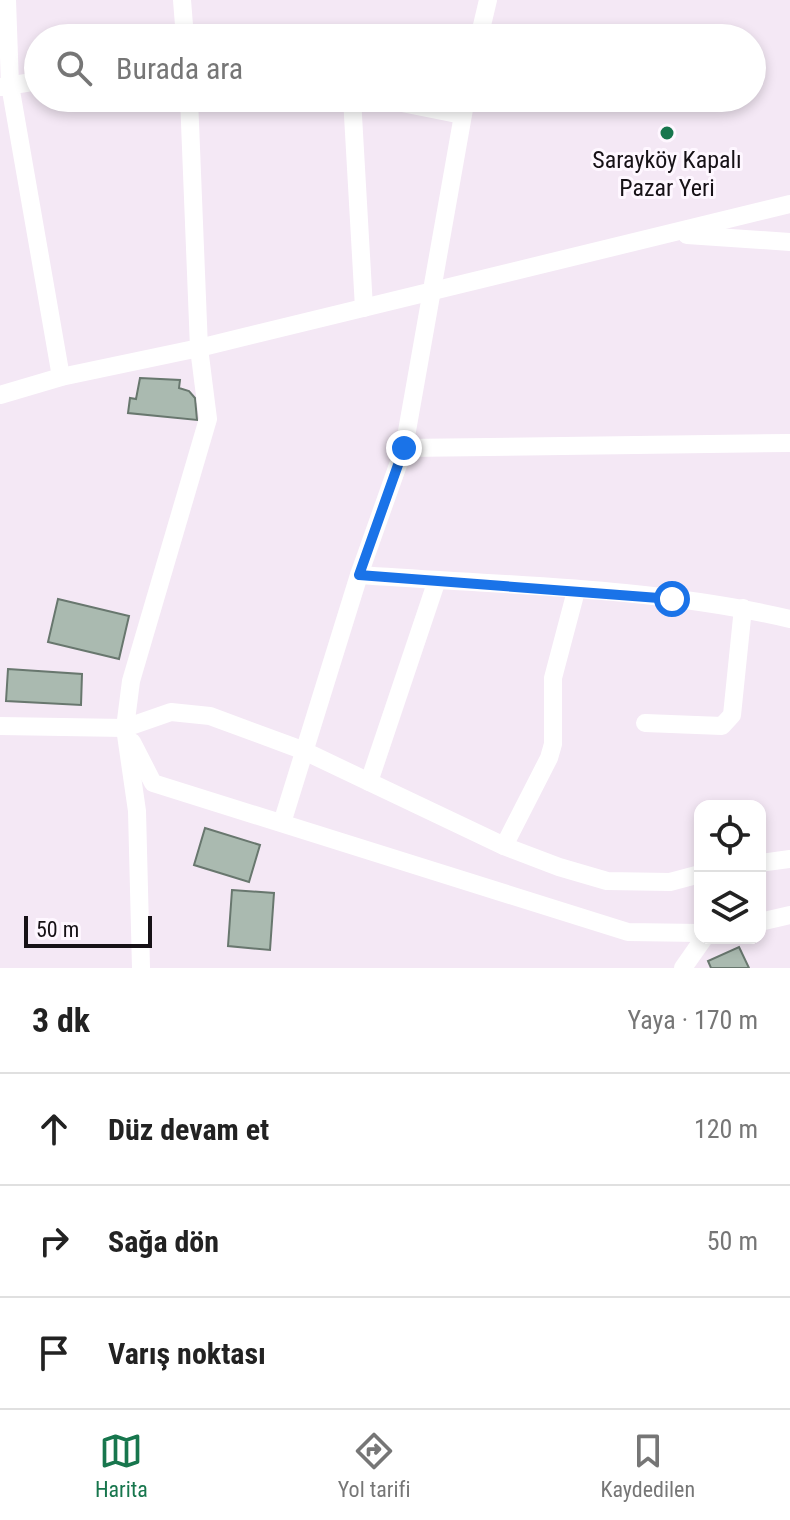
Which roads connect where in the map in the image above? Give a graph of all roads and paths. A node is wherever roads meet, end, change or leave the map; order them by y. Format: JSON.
{"nodes":[{"id":1,"x":7,"y":0,"type":"edge"},
{"id":2,"x":182,"y":0,"type":"edge"},
{"id":3,"x":488,"y":0,"type":"edge"},
{"id":4,"x":184,"y":24,"type":"edge"},
{"id":5,"x":482,"y":24,"type":"edge"},
{"id":6,"x":5,"y":86,"type":"edge"},
{"id":7,"x":190,"y":112,"type":"edge"},
{"id":8,"x":353,"y":112,"type":"edge"},
{"id":9,"x":463,"y":112,"type":"edge"},
{"id":10,"x":790,"y":204,"type":"edge"},
{"id":11,"x":668,"y":234,"type":"junction"},
{"id":12,"x":790,"y":242,"type":"edge"},
{"id":13,"x":433,"y":290,"type":"junction"},
{"id":14,"x":364,"y":308,"type":"junction"},
{"id":15,"x":199,"y":348,"type":"junction"},
{"id":16,"x":61,"y":377,"type":"junction"},
{"id":17,"x":0,"y":395,"type":"edge"},
{"id":18,"x":790,"y":443,"type":"edge"},
{"id":19,"x":404,"y":448,"type":"junction"},
{"id":20,"x":359,"y":575,"type":"junction"},
{"id":21,"x":437,"y":580,"type":"junction"},
{"id":22,"x":576,"y":591,"type":"junction"},
{"id":23,"x":743,"y":608,"type":"junction"},
{"id":24,"x":790,"y":619,"type":"edge"},
{"id":25,"x":645,"y":723,"type":"dead end"},
{"id":26,"x":0,"y":726,"type":"edge"},
{"id":27,"x":125,"y":728,"type":"junction"},
{"id":28,"x":302,"y":750,"type":"junction"},
{"id":29,"x":369,"y":782,"type":"junction"},
{"id":30,"x":282,"y":823,"type":"junction"},
{"id":31,"x":504,"y":846,"type":"junction"},
{"id":32,"x":790,"y":859,"type":"edge"},
{"id":33,"x":766,"y":862,"type":"edge"},
{"id":34,"x":694,"y":876,"type":"edge"},
{"id":35,"x":790,"y":915,"type":"edge"},
{"id":36,"x":766,"y":921,"type":"edge"},
{"id":37,"x":694,"y":933,"type":"edge"},
{"id":38,"x":700,"y":944,"type":"edge"},
{"id":39,"x":141,"y":968,"type":"edge"},
{"id":40,"x":683,"y":968,"type":"edge"}],
"edges":[{"from":1,"to":6,"type":"street"},
{"from":2,"to":4,"type":"street"},
{"from":3,"to":5,"type":"street"},
{"from":6,"to":16,"type":"street"},
{"from":7,"to":15,"type":"street"},
{"from":8,"to":14,"type":"street"},
{"from":9,"to":13,"type":"street"},
{"from":10,"to":11,"type":"street"},
{"from":11,"to":12,"type":"street"},
{"from":11,"to":13,"type":"street"},
{"from":13,"to":14,"type":"street"},
{"from":13,"to":19,"type":"street"},
{"from":14,"to":15,"type":"street"},
{"from":15,"to":16,"type":"street"},
{"from":15,"to":27,"type":"street"},
{"from":16,"to":17,"type":"street"},
{"from":18,"to":19,"type":"street"},
{"from":19,"to":20,"type":"street"},
{"from":20,"to":21,"type":"street"},
{"from":20,"to":28,"type":"street"},
{"from":21,"to":22,"type":"street"},
{"from":21,"to":29,"type":"street"},
{"from":22,"to":23,"type":"street"},
{"from":22,"to":31,"type":"street"},
{"from":23,"to":24,"type":"street"},
{"from":23,"to":25,"type":"street"},
{"from":26,"to":27,"type":"street"},
{"from":27,"to":28,"type":"street"},
{"from":27,"to":30,"type":"street"},
{"from":27,"to":39,"type":"street"},
{"from":28,"to":29,"type":"street"},
{"from":28,"to":30,"type":"street"},
{"from":29,"to":31,"type":"street"},
{"from":30,"to":37,"type":"street"},
{"from":31,"to":34,"type":"street"},
{"from":32,"to":33,"type":"street"},
{"from":35,"to":36,"type":"street"},
{"from":38,"to":40,"type":"street"}]}
